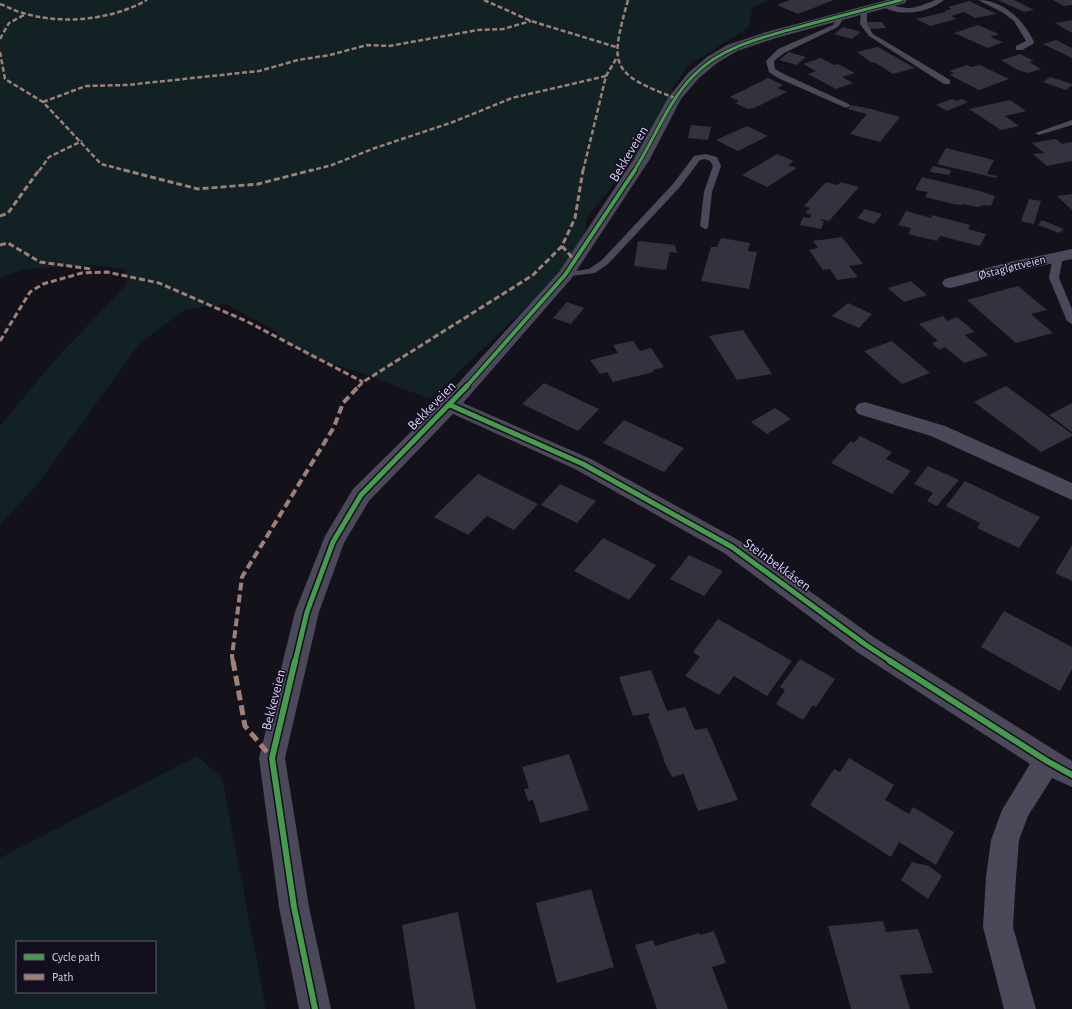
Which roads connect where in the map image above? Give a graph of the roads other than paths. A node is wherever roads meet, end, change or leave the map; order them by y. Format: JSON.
{"nodes":[{"id":1,"x":941,"y":0,"type":"edge"},
{"id":2,"x":981,"y":0,"type":"edge"},
{"id":3,"x":893,"y":2,"type":"edge"},
{"id":4,"x":864,"y":10,"type":"junction"},
{"id":5,"x":837,"y":18,"type":"junction"},
{"id":6,"x":1019,"y":48,"type":"dead end"},
{"id":7,"x":947,"y":82,"type":"dead end"},
{"id":8,"x":846,"y":106,"type":"dead end"},
{"id":9,"x":1072,"y":122,"type":"edge"},
{"id":10,"x":1039,"y":133,"type":"dead end"},
{"id":11,"x":705,"y":226,"type":"dead end"},
{"id":12,"x":1065,"y":255,"type":"edge"},
{"id":13,"x":565,"y":275,"type":"junction"},
{"id":14,"x":951,"y":283,"type":"dead end"},
{"id":15,"x":1072,"y":321,"type":"edge"},
{"id":16,"x":450,"y":405,"type":"junction"},
{"id":17,"x":865,"y":410,"type":"dead end"},
{"id":18,"x":1072,"y":492,"type":"edge"},
{"id":19,"x":1047,"y":761,"type":"junction"},
{"id":20,"x":1072,"y":775,"type":"edge"},
{"id":21,"x":315,"y":1009,"type":"edge"},
{"id":22,"x":1020,"y":1009,"type":"edge"}],
"edges":[{"from":1,"to":3,"type":"lane"},
{"from":2,"to":6,"type":"lane"},
{"from":3,"to":4,"type":"street","name":"Bekkeveien"},
{"from":4,"to":5,"type":"street","name":"Bekkeveien"},
{"from":4,"to":7,"type":"lane"},
{"from":5,"to":8,"type":"lane"},
{"from":5,"to":13,"type":"street","name":"Bekkeveien"},
{"from":9,"to":10,"type":"lane"},
{"from":11,"to":13,"type":"lane"},
{"from":12,"to":14,"type":"street","name":"Østagløttveien"},
{"from":12,"to":15,"type":"lane"},
{"from":13,"to":16,"type":"street","name":"Bekkeveien"},
{"from":16,"to":19,"type":"street","name":"Steinbekkåsen"},
{"from":16,"to":21,"type":"street","name":"Bekkeveien"},
{"from":17,"to":18,"type":"street"},
{"from":19,"to":20,"type":"street","name":"Steinbekkåsen"},
{"from":19,"to":22,"type":"street"}]}
